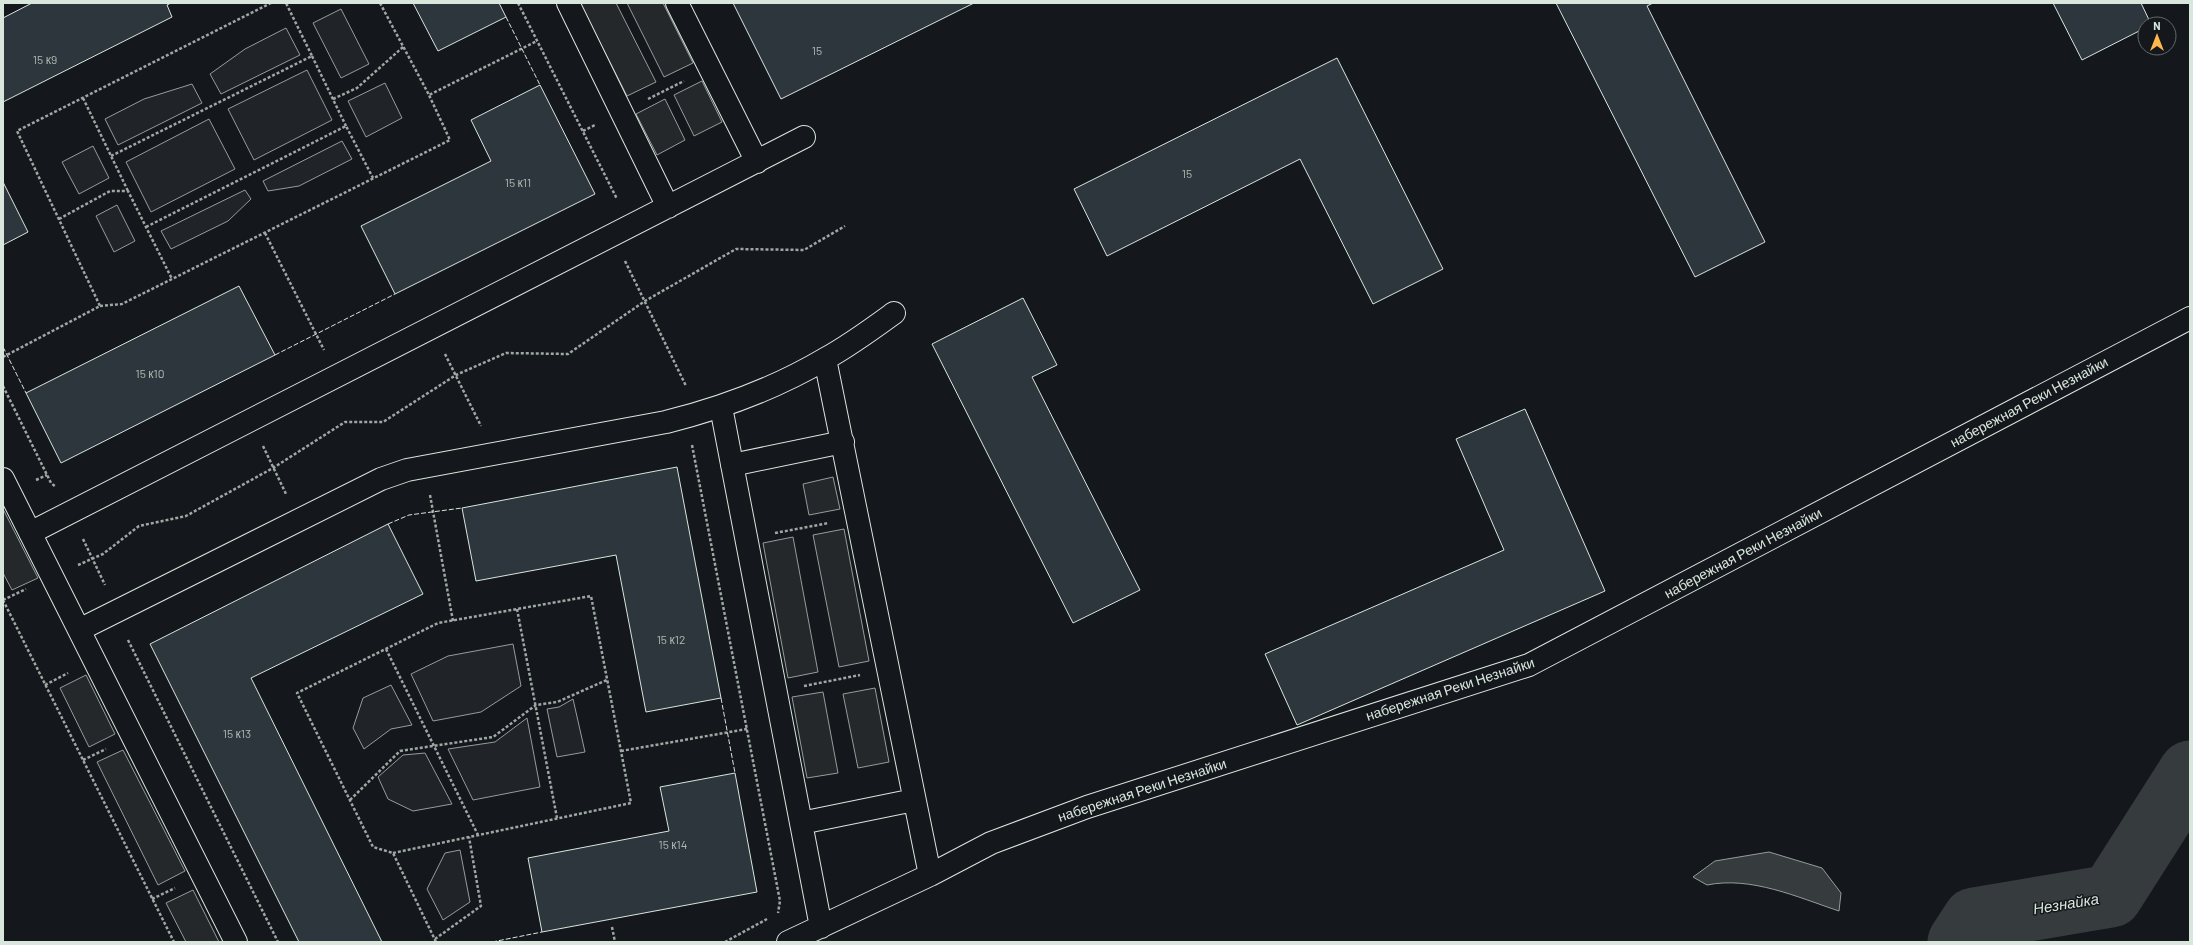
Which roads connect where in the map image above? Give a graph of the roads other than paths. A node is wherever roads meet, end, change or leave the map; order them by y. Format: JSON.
{"nodes":[{"id":1,"x":568,"y":3,"type":"edge"},
{"id":2,"x":677,"y":3,"type":"edge"},
{"id":3,"x":804,"y":137,"type":"dead end"},
{"id":4,"x":757,"y":162,"type":"junction"},
{"id":5,"x":668,"y":207,"type":"junction"},
{"id":6,"x":894,"y":313,"type":"dead end"},
{"id":7,"x":2190,"y":318,"type":"edge"},
{"id":8,"x":825,"y":359,"type":"junction"},
{"id":9,"x":721,"y":407,"type":"junction"},
{"id":10,"x":843,"y":442,"type":"junction"},
{"id":11,"x":732,"y":465,"type":"junction"},
{"id":12,"x":3,"y":479,"type":"edge"},
{"id":13,"x":30,"y":533,"type":"junction"},
{"id":14,"x":79,"y":630,"type":"junction"},
{"id":15,"x":914,"y":800,"type":"junction"},
{"id":16,"x":801,"y":823,"type":"junction"},
{"id":17,"x":930,"y":875,"type":"junction"},
{"id":18,"x":821,"y":927,"type":"junction"},
{"id":19,"x":236,"y":942,"type":"edge"},
{"id":20,"x":788,"y":942,"type":"edge"}],
"edges":[{"from":1,"to":5,"type":"street"},
{"from":2,"to":4,"type":"street"},
{"from":3,"to":4,"type":"street"},
{"from":4,"to":5,"type":"street"},
{"from":5,"to":13,"type":"street"},
{"from":6,"to":8,"type":"street"},
{"from":7,"to":17,"type":"street","name":"набережная Реки Незнайки"},
{"from":8,"to":9,"type":"street"},
{"from":8,"to":10,"type":"street"},
{"from":9,"to":11,"type":"street"},
{"from":9,"to":14,"type":"street"},
{"from":10,"to":11,"type":"street"},
{"from":10,"to":15,"type":"street"},
{"from":11,"to":16,"type":"street"},
{"from":12,"to":13,"type":"street"},
{"from":13,"to":14,"type":"street"},
{"from":14,"to":19,"type":"street"},
{"from":15,"to":16,"type":"street"},
{"from":15,"to":17,"type":"street"},
{"from":16,"to":18,"type":"street"},
{"from":17,"to":18,"type":"street","name":"набережная Реки Незнайки"},
{"from":18,"to":20,"type":"street","name":"набережная Реки Незнайки"}]}
